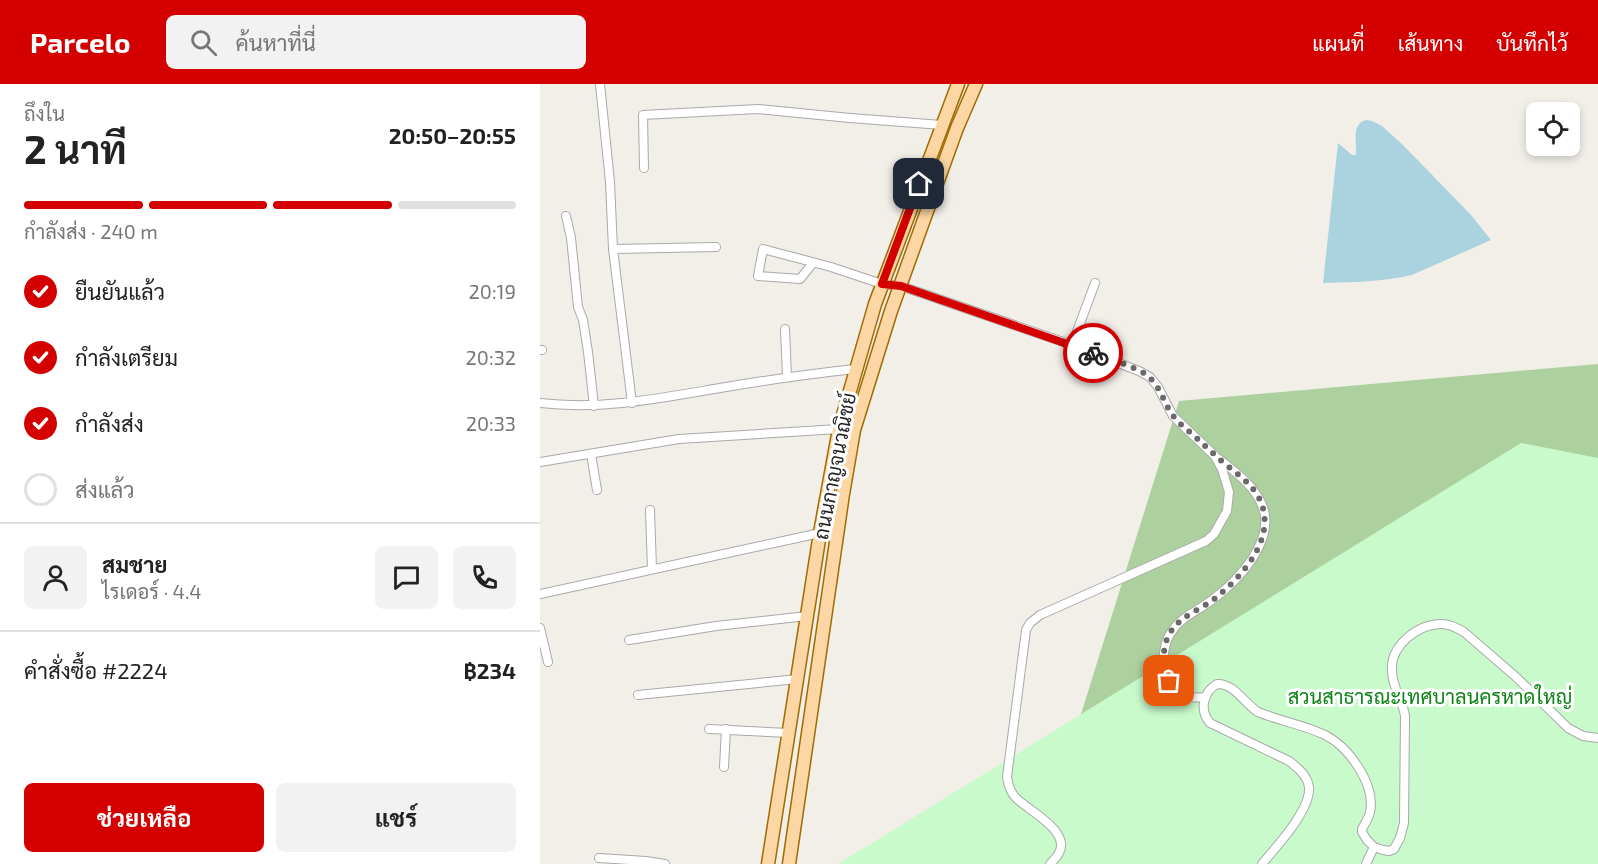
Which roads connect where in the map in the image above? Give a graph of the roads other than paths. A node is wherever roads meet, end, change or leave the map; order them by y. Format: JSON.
{"nodes":[{"id":1,"x":600,"y":84,"type":"edge"},
{"id":2,"x":958,"y":84,"type":"edge"},
{"id":3,"x":976,"y":84,"type":"edge"},
{"id":4,"x":942,"y":125,"type":"junction"},
{"id":5,"x":644,"y":168,"type":"dead end"},
{"id":6,"x":566,"y":216,"type":"dead end"},
{"id":7,"x":716,"y":247,"type":"dead end"},
{"id":8,"x":613,"y":249,"type":"junction"},
{"id":9,"x":813,"y":263,"type":"junction"},
{"id":10,"x":1095,"y":283,"type":"dead end"},
{"id":11,"x":882,"y":284,"type":"junction"},
{"id":12,"x":901,"y":286,"type":"junction"},
{"id":13,"x":785,"y":329,"type":"dead end"},
{"id":14,"x":1072,"y":345,"type":"junction"},
{"id":15,"x":855,"y":369,"type":"junction"},
{"id":16,"x":787,"y":377,"type":"junction"},
{"id":17,"x":540,"y":403,"type":"edge"},
{"id":18,"x":632,"y":403,"type":"junction"},
{"id":19,"x":594,"y":405,"type":"junction"},
{"id":20,"x":839,"y":429,"type":"junction"},
{"id":21,"x":591,"y":454,"type":"junction"},
{"id":22,"x":1215,"y":456,"type":"junction"},
{"id":23,"x":540,"y":462,"type":"edge"},
{"id":24,"x":597,"y":490,"type":"dead end"},
{"id":25,"x":650,"y":510,"type":"dead end"},
{"id":26,"x":820,"y":533,"type":"junction"},
{"id":27,"x":652,"y":569,"type":"junction"},
{"id":28,"x":540,"y":594,"type":"edge"},
{"id":29,"x":807,"y":616,"type":"junction"},
{"id":30,"x":540,"y":628,"type":"edge"},
{"id":31,"x":629,"y":640,"type":"dead end"},
{"id":32,"x":548,"y":662,"type":"dead end"},
{"id":33,"x":798,"y":679,"type":"junction"},
{"id":34,"x":638,"y":695,"type":"dead end"},
{"id":35,"x":1206,"y":697,"type":"junction"},
{"id":36,"x":709,"y":729,"type":"dead end"},
{"id":37,"x":726,"y":729,"type":"junction"},
{"id":38,"x":789,"y":733,"type":"junction"},
{"id":39,"x":1598,"y":738,"type":"edge"},
{"id":40,"x":724,"y":767,"type":"dead end"},
{"id":41,"x":1374,"y":847,"type":"junction"},
{"id":42,"x":599,"y":858,"type":"dead end"},
{"id":43,"x":665,"y":864,"type":"edge"},
{"id":44,"x":768,"y":864,"type":"edge"},
{"id":45,"x":789,"y":864,"type":"edge"},
{"id":46,"x":1050,"y":864,"type":"edge"},
{"id":47,"x":1262,"y":864,"type":"edge"},
{"id":48,"x":1366,"y":864,"type":"edge"}],
"edges":[{"from":1,"to":8,"type":"street"},
{"from":2,"to":4,"type":"main road","name":"ถนนกาญจนวณิชย์"},
{"from":3,"to":12,"type":"main road","name":"ถนนกาญจนวณิชย์"},
{"from":4,"to":5,"type":"street"},
{"from":4,"to":11,"type":"main road","name":"ถนนกาญจนวณิชย์"},
{"from":6,"to":19,"type":"street"},
{"from":7,"to":8,"type":"street"},
{"from":8,"to":18,"type":"street"},
{"from":9,"to":9,"type":"street"},
{"from":9,"to":11,"type":"street"},
{"from":10,"to":14,"type":"street"},
{"from":11,"to":12,"type":"street"},
{"from":11,"to":15,"type":"main road","name":"ถนนกาญจนวณิชย์"},
{"from":12,"to":14,"type":"street"},
{"from":12,"to":45,"type":"main road","name":"ถนนกาญจนวณิชย์"},
{"from":13,"to":16,"type":"street"},
{"from":14,"to":22,"type":"street"},
{"from":15,"to":16,"type":"street"},
{"from":15,"to":20,"type":"main road","name":"ถนนกาญจนวณิชย์"},
{"from":16,"to":18,"type":"street"},
{"from":17,"to":19,"type":"street"},
{"from":18,"to":19,"type":"street"},
{"from":20,"to":21,"type":"street"},
{"from":20,"to":26,"type":"main road","name":"ถนนกาญจนวณิชย์"},
{"from":21,"to":23,"type":"street"},
{"from":21,"to":24,"type":"street"},
{"from":22,"to":35,"type":"street"},
{"from":22,"to":46,"type":"street"},
{"from":25,"to":27,"type":"street"},
{"from":26,"to":27,"type":"street"},
{"from":26,"to":29,"type":"main road","name":"ถนนกาญจนวณิชย์"},
{"from":27,"to":28,"type":"street"},
{"from":29,"to":31,"type":"street"},
{"from":29,"to":33,"type":"main road","name":"ถนนกาญจนวณิชย์"},
{"from":30,"to":32,"type":"street"},
{"from":33,"to":34,"type":"street"},
{"from":33,"to":38,"type":"main road","name":"ถนนกาญจนวณิชย์"},
{"from":35,"to":41,"type":"street"},
{"from":35,"to":47,"type":"street"},
{"from":36,"to":37,"type":"street"},
{"from":37,"to":38,"type":"street"},
{"from":37,"to":40,"type":"street"},
{"from":38,"to":44,"type":"main road","name":"ถนนกาญจนวณิชย์"},
{"from":39,"to":41,"type":"street"},
{"from":41,"to":48,"type":"street"},
{"from":42,"to":43,"type":"street"}]}
